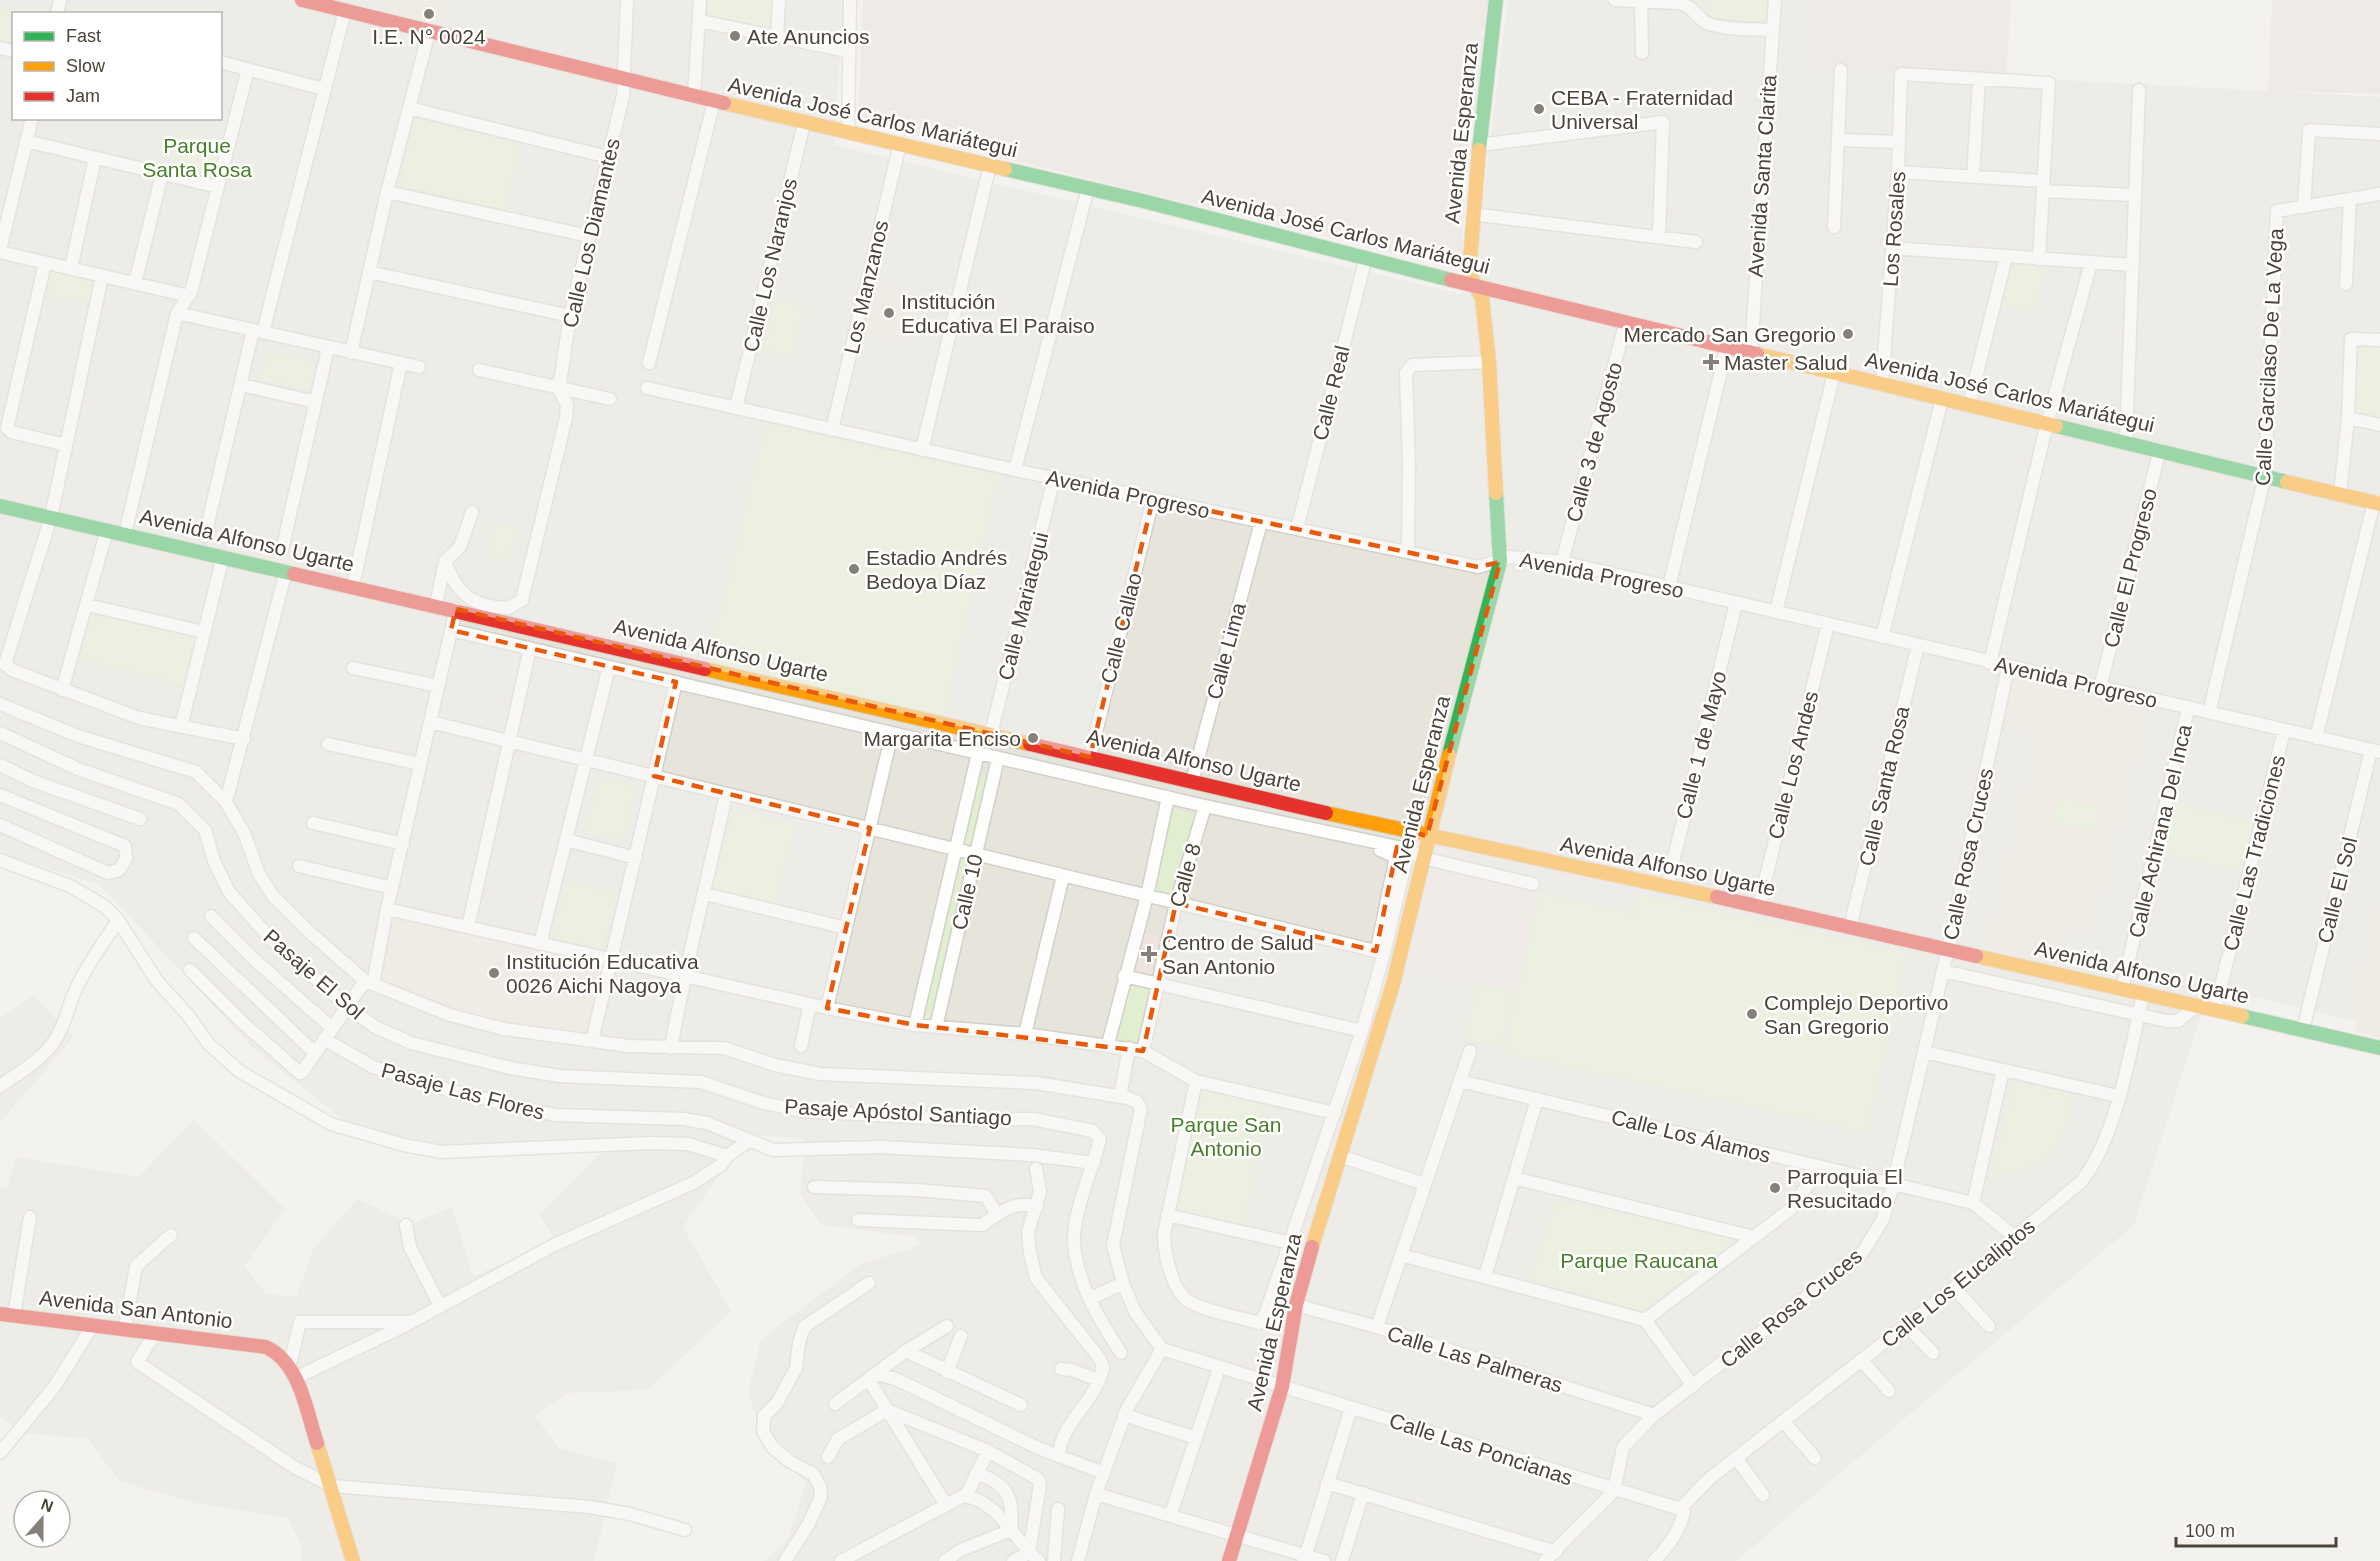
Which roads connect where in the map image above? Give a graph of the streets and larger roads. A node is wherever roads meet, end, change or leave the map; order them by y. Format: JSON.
{"nodes":[{"id":1,"x":302,"y":0,"type":"edge"},
{"id":2,"x":627,"y":0,"type":"edge"},
{"id":3,"x":700,"y":0,"type":"edge"},
{"id":4,"x":779,"y":0,"type":"edge"},
{"id":5,"x":850,"y":0,"type":"edge"},
{"id":6,"x":1496,"y":0,"type":"edge"},
{"id":7,"x":1615,"y":0,"type":"edge"},
{"id":8,"x":1775,"y":0,"type":"edge"},
{"id":9,"x":1641,"y":1,"type":"edge"},
{"id":10,"x":339,"y":6,"type":"edge"},
{"id":11,"x":700,"y":21,"type":"junction"},
{"id":12,"x":1771,"y":30,"type":"junction"},
{"id":13,"x":429,"y":32,"type":"junction"},
{"id":14,"x":777,"y":36,"type":"junction"},
{"id":15,"x":848,"y":51,"type":"junction"},
{"id":16,"x":1642,"y":53,"type":"dead end"},
{"id":17,"x":222,"y":62,"type":"edge"},
{"id":18,"x":248,"y":69,"type":"junction"},
{"id":19,"x":1841,"y":70,"type":"dead end"},
{"id":20,"x":624,"y":78,"type":"junction"},
{"id":21,"x":1979,"y":80,"type":"junction"},
{"id":22,"x":324,"y":89,"type":"junction"},
{"id":23,"x":2139,"y":90,"type":"dead end"},
{"id":24,"x":694,"y":96,"type":"junction"},
{"id":25,"x":714,"y":101,"type":"junction"},
{"id":26,"x":409,"y":108,"type":"junction"},
{"id":27,"x":31,"y":120,"type":"edge"},
{"id":28,"x":804,"y":123,"type":"junction"},
{"id":29,"x":848,"y":132,"type":"junction"},
{"id":30,"x":2380,"y":134,"type":"edge"},
{"id":31,"x":1838,"y":140,"type":"junction"},
{"id":32,"x":26,"y":141,"type":"junction"},
{"id":33,"x":1899,"y":142,"type":"junction"},
{"id":34,"x":900,"y":144,"type":"junction"},
{"id":35,"x":1479,"y":145,"type":"junction"},
{"id":36,"x":608,"y":157,"type":"junction"},
{"id":37,"x":95,"y":158,"type":"junction"},
{"id":38,"x":990,"y":165,"type":"junction"},
{"id":39,"x":1898,"y":172,"type":"junction"},
{"id":40,"x":162,"y":174,"type":"junction"},
{"id":41,"x":1973,"y":177,"type":"junction"},
{"id":42,"x":2043,"y":186,"type":"junction"},
{"id":43,"x":218,"y":187,"type":"junction"},
{"id":44,"x":1088,"y":188,"type":"junction"},
{"id":45,"x":387,"y":192,"type":"junction"},
{"id":46,"x":2380,"y":194,"type":"edge"},
{"id":47,"x":2134,"y":195,"type":"junction"},
{"id":48,"x":2350,"y":199,"type":"junction"},
{"id":49,"x":2304,"y":207,"type":"junction"},
{"id":50,"x":1472,"y":214,"type":"junction"},
{"id":51,"x":1834,"y":227,"type":"dead end"},
{"id":52,"x":589,"y":236,"type":"junction"},
{"id":53,"x":1659,"y":237,"type":"junction"},
{"id":54,"x":1696,"y":242,"type":"dead end"},
{"id":55,"x":0,"y":246,"type":"edge"},
{"id":56,"x":1892,"y":249,"type":"junction"},
{"id":57,"x":1366,"y":257,"type":"junction"},
{"id":58,"x":2006,"y":257,"type":"junction"},
{"id":59,"x":2039,"y":259,"type":"junction"},
{"id":60,"x":45,"y":263,"type":"junction"},
{"id":61,"x":2091,"y":263,"type":"junction"},
{"id":62,"x":2133,"y":265,"type":"junction"},
{"id":63,"x":71,"y":268,"type":"junction"},
{"id":64,"x":369,"y":272,"type":"junction"},
{"id":65,"x":102,"y":276,"type":"junction"},
{"id":66,"x":135,"y":283,"type":"junction"},
{"id":67,"x":2346,"y":284,"type":"dead end"},
{"id":68,"x":1476,"y":286,"type":"junction"},
{"id":69,"x":189,"y":296,"type":"junction"},
{"id":70,"x":177,"y":313,"type":"junction"},
{"id":71,"x":570,"y":316,"type":"junction"},
{"id":72,"x":1626,"y":321,"type":"junction"},
{"id":73,"x":258,"y":331,"type":"junction"},
{"id":74,"x":2380,"y":340,"type":"edge"},
{"id":75,"x":1727,"y":346,"type":"junction"},
{"id":76,"x":328,"y":348,"type":"junction"},
{"id":77,"x":1751,"y":352,"type":"junction"},
{"id":78,"x":351,"y":353,"type":"junction"},
{"id":79,"x":1489,"y":362,"type":"junction"},
{"id":80,"x":401,"y":363,"type":"junction"},
{"id":81,"x":649,"y":363,"type":"dead end"},
{"id":82,"x":419,"y":367,"type":"dead end"},
{"id":83,"x":479,"y":370,"type":"dead end"},
{"id":84,"x":1834,"y":373,"type":"junction"},
{"id":85,"x":1882,"y":384,"type":"junction"},
{"id":86,"x":241,"y":385,"type":"junction"},
{"id":87,"x":647,"y":388,"type":"dead end"},
{"id":88,"x":558,"y":389,"type":"junction"},
{"id":89,"x":610,"y":399,"type":"dead end"},
{"id":90,"x":1942,"y":399,"type":"junction"},
{"id":91,"x":316,"y":402,"type":"junction"},
{"id":92,"x":1969,"y":405,"type":"junction"},
{"id":93,"x":736,"y":408,"type":"junction"},
{"id":94,"x":2348,"y":418,"type":"junction"},
{"id":95,"x":2048,"y":423,"type":"junction"},
{"id":96,"x":2380,"y":425,"type":"edge"},
{"id":97,"x":832,"y":430,"type":"junction"},
{"id":98,"x":2126,"y":441,"type":"junction"},
{"id":99,"x":66,"y":445,"type":"junction"},
{"id":100,"x":2160,"y":449,"type":"junction"},
{"id":101,"x":922,"y":450,"type":"junction"},
{"id":102,"x":1015,"y":470,"type":"junction"},
{"id":103,"x":2265,"y":475,"type":"junction"},
{"id":104,"x":1054,"y":478,"type":"junction"},
{"id":105,"x":2340,"y":494,"type":"junction"},
{"id":106,"x":1153,"y":499,"type":"junction"},
{"id":107,"x":2377,"y":503,"type":"edge"},
{"id":108,"x":0,"y":506,"type":"edge"},
{"id":109,"x":472,"y":512,"type":"dead end"},
{"id":110,"x":51,"y":517,"type":"junction"},
{"id":111,"x":1261,"y":522,"type":"junction"},
{"id":112,"x":1297,"y":529,"type":"junction"},
{"id":113,"x":107,"y":530,"type":"junction"},
{"id":114,"x":125,"y":534,"type":"junction"},
{"id":115,"x":205,"y":536,"type":"dead end"},
{"id":116,"x":282,"y":550,"type":"dead end"},
{"id":117,"x":1408,"y":552,"type":"junction"},
{"id":118,"x":223,"y":556,"type":"junction"},
{"id":119,"x":445,"y":561,"type":"junction"},
{"id":120,"x":1500,"y":562,"type":"junction"},
{"id":121,"x":1562,"y":562,"type":"junction"},
{"id":122,"x":286,"y":571,"type":"junction"},
{"id":123,"x":353,"y":586,"type":"junction"},
{"id":124,"x":1669,"y":587,"type":"junction"},
{"id":125,"x":1736,"y":603,"type":"junction"},
{"id":126,"x":87,"y":605,"type":"junction"},
{"id":127,"x":436,"y":605,"type":"junction"},
{"id":128,"x":456,"y":609,"type":"junction"},
{"id":129,"x":1776,"y":612,"type":"junction"},
{"id":130,"x":1828,"y":624,"type":"junction"},
{"id":131,"x":451,"y":630,"type":"junction"},
{"id":132,"x":204,"y":632,"type":"junction"},
{"id":133,"x":1882,"y":637,"type":"junction"},
{"id":134,"x":1918,"y":645,"type":"junction"},
{"id":135,"x":530,"y":648,"type":"junction"},
{"id":136,"x":1990,"y":663,"type":"junction"},
{"id":137,"x":609,"y":667,"type":"junction"},
{"id":138,"x":2008,"y":667,"type":"junction"},
{"id":139,"x":353,"y":668,"type":"dead end"},
{"id":140,"x":676,"y":682,"type":"junction"},
{"id":141,"x":438,"y":686,"type":"junction"},
{"id":142,"x":2100,"y":688,"type":"junction"},
{"id":143,"x":62,"y":690,"type":"junction"},
{"id":144,"x":0,"y":704,"type":"edge"},
{"id":145,"x":2188,"y":709,"type":"junction"},
{"id":146,"x":2210,"y":713,"type":"junction"},
{"id":147,"x":430,"y":722,"type":"junction"},
{"id":148,"x":181,"y":727,"type":"junction"},
{"id":149,"x":2284,"y":730,"type":"junction"},
{"id":150,"x":0,"y":733,"type":"edge"},
{"id":151,"x":892,"y":733,"type":"junction"},
{"id":152,"x":991,"y":734,"type":"junction"},
{"id":153,"x":2316,"y":738,"type":"junction"},
{"id":154,"x":244,"y":739,"type":"junction"},
{"id":155,"x":509,"y":740,"type":"junction"},
{"id":156,"x":328,"y":744,"type":"dead end"},
{"id":157,"x":2375,"y":751,"type":"edge"},
{"id":158,"x":978,"y":753,"type":"junction"},
{"id":159,"x":1090,"y":757,"type":"junction"},
{"id":160,"x":998,"y":758,"type":"junction"},
{"id":161,"x":587,"y":761,"type":"junction"},
{"id":162,"x":420,"y":764,"type":"junction"},
{"id":163,"x":0,"y":765,"type":"edge"},
{"id":164,"x":654,"y":776,"type":"junction"},
{"id":165,"x":1192,"y":781,"type":"junction"},
{"id":166,"x":726,"y":794,"type":"junction"},
{"id":167,"x":0,"y":795,"type":"edge"},
{"id":168,"x":1168,"y":797,"type":"junction"},
{"id":169,"x":226,"y":802,"type":"junction"},
{"id":170,"x":1205,"y":806,"type":"junction"},
{"id":171,"x":140,"y":819,"type":"dead end"},
{"id":172,"x":313,"y":823,"type":"dead end"},
{"id":173,"x":0,"y":825,"type":"edge"},
{"id":174,"x":870,"y":828,"type":"junction"},
{"id":175,"x":1413,"y":832,"type":"junction"},
{"id":176,"x":1343,"y":836,"type":"junction"},
{"id":177,"x":1427,"y":836,"type":"junction"},
{"id":178,"x":566,"y":840,"type":"junction"},
{"id":179,"x":403,"y":844,"type":"junction"},
{"id":180,"x":956,"y":849,"type":"junction"},
{"id":181,"x":1407,"y":849,"type":"junction"},
{"id":182,"x":975,"y":854,"type":"junction"},
{"id":183,"x":636,"y":858,"type":"junction"},
{"id":184,"x":1423,"y":858,"type":"junction"},
{"id":185,"x":0,"y":860,"type":"edge"},
{"id":186,"x":299,"y":866,"type":"dead end"},
{"id":187,"x":1064,"y":876,"type":"junction"},
{"id":188,"x":1533,"y":884,"type":"dead end"},
{"id":189,"x":1666,"y":887,"type":"junction"},
{"id":190,"x":392,"y":888,"type":"junction"},
{"id":191,"x":705,"y":894,"type":"junction"},
{"id":192,"x":1146,"y":896,"type":"junction"},
{"id":193,"x":1176,"y":903,"type":"junction"},
{"id":194,"x":1759,"y":906,"type":"junction"},
{"id":195,"x":387,"y":909,"type":"junction"},
{"id":196,"x":211,"y":916,"type":"dead end"},
{"id":197,"x":118,"y":920,"type":"junction"},
{"id":198,"x":468,"y":927,"type":"junction"},
{"id":199,"x":1851,"y":927,"type":"junction"},
{"id":200,"x":846,"y":928,"type":"junction"},
{"id":201,"x":194,"y":938,"type":"dead end"},
{"id":202,"x":540,"y":944,"type":"junction"},
{"id":203,"x":1948,"y":949,"type":"junction"},
{"id":204,"x":1380,"y":952,"type":"junction"},
{"id":205,"x":613,"y":960,"type":"junction"},
{"id":206,"x":190,"y":970,"type":"dead end"},
{"id":207,"x":1943,"y":971,"type":"junction"},
{"id":208,"x":684,"y":976,"type":"junction"},
{"id":209,"x":1124,"y":976,"type":"junction"},
{"id":210,"x":1158,"y":982,"type":"junction"},
{"id":211,"x":369,"y":983,"type":"junction"},
{"id":212,"x":2122,"y":989,"type":"junction"},
{"id":213,"x":2143,"y":994,"type":"junction"},
{"id":214,"x":810,"y":1004,"type":"junction"},
{"id":215,"x":347,"y":1006,"type":"junction"},
{"id":216,"x":2197,"y":1006,"type":"junction"},
{"id":217,"x":827,"y":1008,"type":"junction"},
{"id":218,"x":2215,"y":1010,"type":"junction"},
{"id":219,"x":2138,"y":1015,"type":"junction"},
{"id":220,"x":915,"y":1025,"type":"junction"},
{"id":221,"x":936,"y":1027,"type":"junction"},
{"id":222,"x":332,"y":1028,"type":"junction"},
{"id":223,"x":2303,"y":1030,"type":"junction"},
{"id":224,"x":1362,"y":1031,"type":"junction"},
{"id":225,"x":1025,"y":1034,"type":"junction"},
{"id":226,"x":324,"y":1039,"type":"junction"},
{"id":227,"x":592,"y":1041,"type":"junction"},
{"id":228,"x":1108,"y":1044,"type":"junction"},
{"id":229,"x":801,"y":1046,"type":"dead end"},
{"id":230,"x":671,"y":1048,"type":"junction"},
{"id":231,"x":1129,"y":1048,"type":"junction"},
{"id":232,"x":2380,"y":1048,"type":"edge"},
{"id":233,"x":1143,"y":1051,"type":"junction"},
{"id":234,"x":315,"y":1052,"type":"junction"},
{"id":235,"x":1470,"y":1052,"type":"dead end"},
{"id":236,"x":1924,"y":1052,"type":"junction"},
{"id":237,"x":2003,"y":1070,"type":"junction"},
{"id":238,"x":1196,"y":1081,"type":"junction"},
{"id":239,"x":1460,"y":1081,"type":"junction"},
{"id":240,"x":701,"y":1082,"type":"joint"},
{"id":241,"x":0,"y":1086,"type":"edge"},
{"id":242,"x":2118,"y":1096,"type":"junction"},
{"id":243,"x":1120,"y":1097,"type":"junction"},
{"id":244,"x":1537,"y":1099,"type":"junction"},
{"id":245,"x":1335,"y":1113,"type":"junction"},
{"id":246,"x":749,"y":1141,"type":"junction"},
{"id":247,"x":727,"y":1156,"type":"junction"},
{"id":248,"x":1340,"y":1156,"type":"junction"},
{"id":249,"x":1094,"y":1163,"type":"junction"},
{"id":250,"x":1820,"y":1167,"type":"junction"},
{"id":251,"x":1036,"y":1169,"type":"dead end"},
{"id":252,"x":1514,"y":1178,"type":"junction"},
{"id":253,"x":1425,"y":1184,"type":"junction"},
{"id":254,"x":1893,"y":1185,"type":"junction"},
{"id":255,"x":814,"y":1187,"type":"dead end"},
{"id":256,"x":1973,"y":1203,"type":"junction"},
{"id":257,"x":1037,"y":1207,"type":"junction"},
{"id":258,"x":996,"y":1213,"type":"junction"},
{"id":259,"x":1167,"y":1215,"type":"junction"},
{"id":260,"x":30,"y":1217,"type":"dead end"},
{"id":261,"x":858,"y":1220,"type":"dead end"},
{"id":262,"x":406,"y":1225,"type":"dead end"},
{"id":263,"x":171,"y":1235,"type":"dead end"},
{"id":264,"x":1754,"y":1237,"type":"junction"},
{"id":265,"x":2016,"y":1238,"type":"junction"},
{"id":266,"x":1291,"y":1243,"type":"junction"},
{"id":267,"x":1401,"y":1255,"type":"junction"},
{"id":268,"x":1485,"y":1277,"type":"junction"},
{"id":269,"x":869,"y":1283,"type":"dead end"},
{"id":270,"x":1123,"y":1283,"type":"junction"},
{"id":271,"x":1954,"y":1288,"type":"junction"},
{"id":272,"x":1089,"y":1299,"type":"junction"},
{"id":273,"x":1296,"y":1305,"type":"junction"},
{"id":274,"x":440,"y":1306,"type":"junction"},
{"id":275,"x":7,"y":1314,"type":"edge"},
{"id":276,"x":1645,"y":1320,"type":"junction"},
{"id":277,"x":412,"y":1322,"type":"junction"},
{"id":278,"x":93,"y":1325,"type":"junction"},
{"id":279,"x":1906,"y":1325,"type":"junction"},
{"id":280,"x":947,"y":1326,"type":"dead end"},
{"id":281,"x":1989,"y":1326,"type":"dead end"},
{"id":282,"x":1377,"y":1328,"type":"junction"},
{"id":283,"x":125,"y":1329,"type":"junction"},
{"id":284,"x":156,"y":1332,"type":"junction"},
{"id":285,"x":961,"y":1336,"type":"dead end"},
{"id":286,"x":1162,"y":1349,"type":"junction"},
{"id":287,"x":906,"y":1351,"type":"junction"},
{"id":288,"x":1121,"y":1353,"type":"dead end"},
{"id":289,"x":1933,"y":1353,"type":"dead end"},
{"id":290,"x":1860,"y":1359,"type":"junction"},
{"id":291,"x":290,"y":1365,"type":"junction"},
{"id":292,"x":1219,"y":1368,"type":"junction"},
{"id":293,"x":1061,"y":1369,"type":"dead end"},
{"id":294,"x":947,"y":1372,"type":"junction"},
{"id":295,"x":872,"y":1377,"type":"junction"},
{"id":296,"x":295,"y":1378,"type":"junction"},
{"id":297,"x":1098,"y":1380,"type":"junction"},
{"id":298,"x":1693,"y":1386,"type":"junction"},
{"id":299,"x":1282,"y":1387,"type":"junction"},
{"id":300,"x":1889,"y":1390,"type":"dead end"},
{"id":301,"x":835,"y":1404,"type":"dead end"},
{"id":302,"x":1021,"y":1405,"type":"dead end"},
{"id":303,"x":1351,"y":1408,"type":"junction"},
{"id":304,"x":887,"y":1410,"type":"junction"},
{"id":305,"x":1654,"y":1415,"type":"junction"},
{"id":306,"x":1124,"y":1416,"type":"junction"},
{"id":307,"x":1783,"y":1421,"type":"junction"},
{"id":308,"x":1196,"y":1438,"type":"junction"},
{"id":309,"x":988,"y":1451,"type":"junction"},
{"id":310,"x":0,"y":1454,"type":"edge"},
{"id":311,"x":1059,"y":1456,"type":"junction"},
{"id":312,"x":828,"y":1457,"type":"dead end"},
{"id":313,"x":1736,"y":1458,"type":"junction"},
{"id":314,"x":1815,"y":1458,"type":"dead end"},
{"id":315,"x":976,"y":1473,"type":"junction"},
{"id":316,"x":1104,"y":1473,"type":"junction"},
{"id":317,"x":1327,"y":1483,"type":"junction"},
{"id":318,"x":332,"y":1486,"type":"junction"},
{"id":319,"x":1614,"y":1491,"type":"junction"},
{"id":320,"x":1363,"y":1493,"type":"junction"},
{"id":321,"x":1096,"y":1494,"type":"junction"},
{"id":322,"x":1763,"y":1495,"type":"dead end"},
{"id":323,"x":966,"y":1496,"type":"junction"},
{"id":324,"x":946,"y":1505,"type":"junction"},
{"id":325,"x":1058,"y":1509,"type":"dead end"},
{"id":326,"x":1680,"y":1509,"type":"junction"},
{"id":327,"x":1171,"y":1514,"type":"junction"},
{"id":328,"x":686,"y":1530,"type":"dead end"},
{"id":329,"x":1011,"y":1530,"type":"junction"},
{"id":330,"x":1238,"y":1535,"type":"junction"},
{"id":331,"x":1556,"y":1552,"type":"junction"},
{"id":332,"x":1034,"y":1557,"type":"edge"},
{"id":333,"x":1304,"y":1558,"type":"edge"},
{"id":334,"x":353,"y":1561,"type":"edge"},
{"id":335,"x":785,"y":1561,"type":"edge"},
{"id":336,"x":841,"y":1561,"type":"edge"},
{"id":337,"x":945,"y":1561,"type":"edge"},
{"id":338,"x":1013,"y":1561,"type":"edge"},
{"id":339,"x":1054,"y":1561,"type":"edge"},
{"id":340,"x":1078,"y":1561,"type":"edge"},
{"id":341,"x":1229,"y":1561,"type":"edge"},
{"id":342,"x":1324,"y":1561,"type":"edge"},
{"id":343,"x":1342,"y":1561,"type":"edge"},
{"id":344,"x":1545,"y":1561,"type":"edge"},
{"id":345,"x":1654,"y":1561,"type":"edge"}],
"edges":[{"from":1,"to":10,"type":"street","name":"Avenida José Carlos Mariátegui"},
{"from":2,"to":20,"type":"street","name":"Calle Los Diamantes"},
{"from":3,"to":11,"type":"street"},
{"from":4,"to":14,"type":"street"},
{"from":5,"to":15,"type":"street"},
{"from":6,"to":35,"type":"street","name":"Avenida Esperanza"},
{"from":7,"to":9,"type":"street"},
{"from":8,"to":12,"type":"street","name":"Avenida Santa Clarita"},
{"from":9,"to":12,"type":"street"},
{"from":9,"to":16,"type":"street"},
{"from":10,"to":13,"type":"street","name":"Avenida José Carlos Mariátegui"},
{"from":10,"to":22,"type":"street"},
{"from":11,"to":14,"type":"street"},
{"from":11,"to":24,"type":"street"},
{"from":12,"to":77,"type":"street","name":"Avenida Santa Clarita"},
{"from":13,"to":20,"type":"street","name":"Avenida José Carlos Mariátegui"},
{"from":13,"to":26,"type":"street"},
{"from":14,"to":15,"type":"street"},
{"from":15,"to":29,"type":"street"},
{"from":17,"to":18,"type":"street"},
{"from":18,"to":22,"type":"street"},
{"from":18,"to":43,"type":"street"},
{"from":19,"to":31,"type":"street"},
{"from":20,"to":24,"type":"street","name":"Avenida José Carlos Mariátegui"},
{"from":20,"to":36,"type":"street","name":"Calle Los Diamantes"},
{"from":21,"to":33,"type":"street","name":"Los Rosales"},
{"from":21,"to":41,"type":"street"},
{"from":21,"to":42,"type":"street"},
{"from":22,"to":73,"type":"street"},
{"from":23,"to":47,"type":"street"},
{"from":24,"to":25,"type":"street","name":"Avenida José Carlos Mariátegui"},
{"from":25,"to":28,"type":"street","name":"Avenida José Carlos Mariátegui"},
{"from":25,"to":81,"type":"street"},
{"from":26,"to":36,"type":"street"},
{"from":26,"to":45,"type":"street"},
{"from":27,"to":32,"type":"street"},
{"from":28,"to":29,"type":"street","name":"Avenida José Carlos Mariátegui"},
{"from":28,"to":93,"type":"street","name":"Calle Los Naranjos"},
{"from":29,"to":34,"type":"street","name":"Avenida José Carlos Mariátegui"},
{"from":30,"to":49,"type":"street"},
{"from":31,"to":33,"type":"street"},
{"from":31,"to":51,"type":"street"},
{"from":32,"to":37,"type":"street"},
{"from":32,"to":55,"type":"street"},
{"from":33,"to":39,"type":"street","name":"Los Rosales"},
{"from":34,"to":38,"type":"street","name":"Avenida José Carlos Mariátegui"},
{"from":34,"to":97,"type":"street","name":"Los Manzanos"},
{"from":35,"to":50,"type":"street","name":"Avenida Esperanza"},
{"from":35,"to":53,"type":"street"},
{"from":36,"to":52,"type":"street","name":"Calle Los Diamantes"},
{"from":37,"to":40,"type":"street"},
{"from":37,"to":63,"type":"street"},
{"from":38,"to":44,"type":"street","name":"Avenida José Carlos Mariátegui"},
{"from":38,"to":101,"type":"street"},
{"from":39,"to":41,"type":"street"},
{"from":39,"to":56,"type":"street","name":"Los Rosales"},
{"from":40,"to":43,"type":"street"},
{"from":40,"to":66,"type":"street"},
{"from":41,"to":42,"type":"street"},
{"from":42,"to":47,"type":"street"},
{"from":42,"to":59,"type":"street"},
{"from":43,"to":69,"type":"street"},
{"from":44,"to":57,"type":"street","name":"Avenida José Carlos Mariátegui"},
{"from":44,"to":102,"type":"street"},
{"from":45,"to":52,"type":"street"},
{"from":45,"to":64,"type":"street"},
{"from":46,"to":48,"type":"street"},
{"from":47,"to":62,"type":"street"},
{"from":48,"to":49,"type":"street"},
{"from":48,"to":67,"type":"street"},
{"from":49,"to":103,"type":"street","name":"Calle Garcilaso De La Vega"},
{"from":50,"to":53,"type":"street"},
{"from":50,"to":68,"type":"street","name":"Avenida Esperanza"},
{"from":52,"to":71,"type":"street","name":"Calle Los Diamantes"},
{"from":53,"to":54,"type":"street"},
{"from":55,"to":60,"type":"street"},
{"from":56,"to":58,"type":"street"},
{"from":56,"to":85,"type":"street","name":"Los Rosales"},
{"from":57,"to":68,"type":"street","name":"Avenida José Carlos Mariátegui"},
{"from":57,"to":112,"type":"street","name":"Calle Real"},
{"from":58,"to":59,"type":"street"},
{"from":58,"to":92,"type":"street"},
{"from":59,"to":61,"type":"street"},
{"from":60,"to":63,"type":"street"},
{"from":60,"to":99,"type":"street"},
{"from":61,"to":62,"type":"street"},
{"from":61,"to":95,"type":"street"},
{"from":62,"to":98,"type":"street"},
{"from":63,"to":65,"type":"street"},
{"from":64,"to":71,"type":"street"},
{"from":64,"to":78,"type":"street"},
{"from":65,"to":66,"type":"street"},
{"from":65,"to":99,"type":"street"},
{"from":66,"to":69,"type":"street"},
{"from":68,"to":72,"type":"street","name":"Avenida José Carlos Mariátegui"},
{"from":68,"to":79,"type":"street","name":"Avenida Esperanza"},
{"from":69,"to":70,"type":"street"},
{"from":70,"to":73,"type":"street"},
{"from":70,"to":114,"type":"street"},
{"from":71,"to":88,"type":"street","name":"Calle Los Diamantes"},
{"from":72,"to":75,"type":"street","name":"Avenida José Carlos Mariátegui"},
{"from":72,"to":121,"type":"street","name":"Calle 3 de Agosto"},
{"from":73,"to":76,"type":"street"},
{"from":73,"to":86,"type":"street"},
{"from":74,"to":94,"type":"street"},
{"from":75,"to":77,"type":"street","name":"Avenida José Carlos Mariátegui"},
{"from":75,"to":124,"type":"street"},
{"from":76,"to":78,"type":"street"},
{"from":76,"to":91,"type":"street"},
{"from":77,"to":84,"type":"street","name":"Avenida José Carlos Mariátegui"},
{"from":78,"to":80,"type":"street"},
{"from":79,"to":117,"type":"street"},
{"from":79,"to":120,"type":"street","name":"Avenida Esperanza"},
{"from":80,"to":82,"type":"street"},
{"from":80,"to":123,"type":"street"},
{"from":83,"to":88,"type":"street"},
{"from":84,"to":85,"type":"street","name":"Avenida José Carlos Mariátegui"},
{"from":84,"to":129,"type":"street"},
{"from":85,"to":90,"type":"street","name":"Avenida José Carlos Mariátegui"},
{"from":86,"to":91,"type":"street"},
{"from":86,"to":115,"type":"street"},
{"from":87,"to":93,"type":"street","name":"Avenida Progreso"},
{"from":88,"to":89,"type":"street"},
{"from":88,"to":119,"type":"street"},
{"from":90,"to":92,"type":"street","name":"Avenida José Carlos Mariátegui"},
{"from":90,"to":133,"type":"street"},
{"from":91,"to":116,"type":"street"},
{"from":92,"to":95,"type":"street","name":"Avenida José Carlos Mariátegui"},
{"from":93,"to":97,"type":"street","name":"Avenida Progreso"},
{"from":94,"to":96,"type":"street"},
{"from":94,"to":105,"type":"street"},
{"from":95,"to":98,"type":"street","name":"Avenida José Carlos Mariátegui"},
{"from":95,"to":136,"type":"street"},
{"from":97,"to":101,"type":"street","name":"Avenida Progreso"},
{"from":98,"to":100,"type":"street","name":"Avenida José Carlos Mariátegui"},
{"from":99,"to":110,"type":"street"},
{"from":100,"to":103,"type":"street","name":"Avenida José Carlos Mariátegui"},
{"from":100,"to":142,"type":"street","name":"Calle El Progreso"},
{"from":101,"to":102,"type":"street","name":"Avenida Progreso"},
{"from":102,"to":104,"type":"street","name":"Avenida Progreso"},
{"from":103,"to":105,"type":"street","name":"Avenida José Carlos Mariátegui"},
{"from":103,"to":146,"type":"street","name":"Calle Garcilaso De La Vega"},
{"from":104,"to":106,"type":"street","name":"Avenida Progreso"},
{"from":104,"to":152,"type":"street","name":"Calle Mariategui"},
{"from":105,"to":107,"type":"street","name":"Avenida José Carlos Mariátegui"},
{"from":106,"to":111,"type":"street","name":"Avenida Progreso"},
{"from":106,"to":159,"type":"street","name":"Calle Callao"},
{"from":107,"to":153,"type":"street"},
{"from":108,"to":110,"type":"street","name":"Avenida Alfonso Ugarte"},
{"from":109,"to":119,"type":"street"},
{"from":110,"to":113,"type":"street","name":"Avenida Alfonso Ugarte"},
{"from":110,"to":143,"type":"street"},
{"from":111,"to":112,"type":"street","name":"Avenida Progreso"},
{"from":111,"to":165,"type":"street","name":"Calle Lima"},
{"from":112,"to":117,"type":"street","name":"Avenida Progreso"},
{"from":113,"to":114,"type":"street","name":"Avenida Alfonso Ugarte"},
{"from":113,"to":126,"type":"street"},
{"from":114,"to":118,"type":"street","name":"Avenida Alfonso Ugarte"},
{"from":117,"to":120,"type":"street","name":"Avenida Progreso"},
{"from":118,"to":122,"type":"street","name":"Avenida Alfonso Ugarte"},
{"from":118,"to":132,"type":"street"},
{"from":119,"to":127,"type":"street"},
{"from":120,"to":121,"type":"street","name":"Avenida Progreso"},
{"from":120,"to":177,"type":"street","name":"Avenida Esperanza"},
{"from":121,"to":124,"type":"street","name":"Avenida Progreso"},
{"from":122,"to":123,"type":"street","name":"Avenida Alfonso Ugarte"},
{"from":122,"to":154,"type":"street"},
{"from":123,"to":127,"type":"street","name":"Avenida Alfonso Ugarte"},
{"from":124,"to":125,"type":"street","name":"Avenida Progreso"},
{"from":125,"to":129,"type":"street","name":"Avenida Progreso"},
{"from":125,"to":189,"type":"street","name":"Calle 1 de Mayo"},
{"from":126,"to":132,"type":"street"},
{"from":126,"to":143,"type":"street"},
{"from":127,"to":128,"type":"street","name":"Avenida Alfonso Ugarte"},
{"from":128,"to":131,"type":"street"},
{"from":128,"to":152,"type":"street","name":"Avenida Alfonso Ugarte"},
{"from":129,"to":130,"type":"street","name":"Avenida Progreso"},
{"from":130,"to":133,"type":"street","name":"Avenida Progreso"},
{"from":130,"to":194,"type":"street","name":"Calle Los Andes"},
{"from":131,"to":135,"type":"street","name":"Avenida Alfonso Ugarte"},
{"from":131,"to":141,"type":"street"},
{"from":132,"to":148,"type":"street"},
{"from":133,"to":134,"type":"street","name":"Avenida Progreso"},
{"from":134,"to":136,"type":"street","name":"Avenida Progreso"},
{"from":134,"to":199,"type":"street","name":"Calle Santa Rosa"},
{"from":135,"to":137,"type":"street","name":"Avenida Alfonso Ugarte"},
{"from":135,"to":155,"type":"street"},
{"from":136,"to":138,"type":"street","name":"Avenida Progreso"},
{"from":137,"to":140,"type":"street","name":"Avenida Alfonso Ugarte"},
{"from":137,"to":161,"type":"street"},
{"from":138,"to":142,"type":"street","name":"Avenida Progreso"},
{"from":138,"to":203,"type":"street","name":"Calle Rosa Cruces"},
{"from":139,"to":141,"type":"street"},
{"from":140,"to":151,"type":"street","name":"Avenida Alfonso Ugarte"},
{"from":140,"to":164,"type":"street"},
{"from":141,"to":147,"type":"street"},
{"from":142,"to":145,"type":"street","name":"Avenida Progreso"},
{"from":143,"to":148,"type":"street"},
{"from":144,"to":169,"type":"street"},
{"from":145,"to":146,"type":"street","name":"Avenida Progreso"},
{"from":145,"to":212,"type":"street","name":"Calle Achirana Del Inca"},
{"from":146,"to":149,"type":"street","name":"Avenida Progreso"},
{"from":147,"to":155,"type":"street"},
{"from":147,"to":162,"type":"street"},
{"from":148,"to":154,"type":"street"},
{"from":149,"to":153,"type":"street","name":"Avenida Progreso"},
{"from":149,"to":218,"type":"street","name":"Calle Las Tradiciones"},
{"from":150,"to":215,"type":"street","name":"Pasaje El Sol"},
{"from":151,"to":158,"type":"street","name":"Avenida Alfonso Ugarte"},
{"from":151,"to":174,"type":"street"},
{"from":152,"to":159,"type":"street","name":"Avenida Alfonso Ugarte"},
{"from":153,"to":157,"type":"street","name":"Avenida Progreso"},
{"from":154,"to":169,"type":"street"},
{"from":155,"to":161,"type":"street"},
{"from":155,"to":198,"type":"street"},
{"from":156,"to":162,"type":"street"},
{"from":157,"to":223,"type":"street","name":"Calle El Sol"},
{"from":158,"to":160,"type":"street","name":"Avenida Alfonso Ugarte"},
{"from":158,"to":180,"type":"street"},
{"from":159,"to":165,"type":"street","name":"Avenida Alfonso Ugarte"},
{"from":160,"to":168,"type":"street","name":"Avenida Alfonso Ugarte"},
{"from":160,"to":182,"type":"street","name":"Calle 10"},
{"from":161,"to":164,"type":"street"},
{"from":161,"to":178,"type":"street"},
{"from":162,"to":179,"type":"street"},
{"from":163,"to":171,"type":"street"},
{"from":164,"to":166,"type":"street"},
{"from":164,"to":183,"type":"street"},
{"from":165,"to":175,"type":"street","name":"Avenida Alfonso Ugarte"},
{"from":166,"to":174,"type":"street"},
{"from":166,"to":191,"type":"street"},
{"from":167,"to":173,"type":"street"},
{"from":168,"to":170,"type":"street","name":"Avenida Alfonso Ugarte"},
{"from":168,"to":192,"type":"street"},
{"from":169,"to":211,"type":"street"},
{"from":170,"to":176,"type":"street","name":"Avenida Alfonso Ugarte"},
{"from":170,"to":193,"type":"street","name":"Calle 8"},
{"from":172,"to":179,"type":"street"},
{"from":174,"to":180,"type":"street"},
{"from":174,"to":200,"type":"street"},
{"from":175,"to":177,"type":"street","name":"Avenida Alfonso Ugarte"},
{"from":175,"to":181,"type":"street"},
{"from":176,"to":181,"type":"street","name":"Avenida Alfonso Ugarte"},
{"from":176,"to":204,"type":"street"},
{"from":177,"to":184,"type":"street","name":"Avenida Esperanza"},
{"from":177,"to":189,"type":"street","name":"Avenida Alfonso Ugarte"},
{"from":178,"to":183,"type":"street"},
{"from":178,"to":202,"type":"street"},
{"from":179,"to":190,"type":"street"},
{"from":180,"to":182,"type":"street"},
{"from":180,"to":220,"type":"street"},
{"from":181,"to":184,"type":"street","name":"Avenida Alfonso Ugarte"},
{"from":181,"to":204,"type":"street"},
{"from":182,"to":187,"type":"street"},
{"from":182,"to":221,"type":"street","name":"Calle 10"},
{"from":183,"to":205,"type":"street"},
{"from":184,"to":188,"type":"street","name":"Avenida Alfonso Ugarte"},
{"from":184,"to":248,"type":"street","name":"Avenida Esperanza"},
{"from":185,"to":197,"type":"street"},
{"from":186,"to":190,"type":"street"},
{"from":187,"to":192,"type":"street"},
{"from":187,"to":225,"type":"street"},
{"from":189,"to":194,"type":"street","name":"Avenida Alfonso Ugarte"},
{"from":190,"to":195,"type":"street"},
{"from":191,"to":200,"type":"street"},
{"from":191,"to":208,"type":"street"},
{"from":192,"to":193,"type":"street"},
{"from":192,"to":209,"type":"street"},
{"from":193,"to":204,"type":"street"},
{"from":193,"to":210,"type":"street","name":"Calle 8"},
{"from":194,"to":199,"type":"street","name":"Avenida Alfonso Ugarte"},
{"from":195,"to":198,"type":"street"},
{"from":195,"to":211,"type":"street"},
{"from":196,"to":222,"type":"street"},
{"from":197,"to":241,"type":"street"},
{"from":197,"to":247,"type":"street"},
{"from":198,"to":202,"type":"street"},
{"from":199,"to":203,"type":"street","name":"Avenida Alfonso Ugarte"},
{"from":200,"to":217,"type":"street"},
{"from":201,"to":234,"type":"street"},
{"from":202,"to":205,"type":"street"},
{"from":203,"to":207,"type":"street","name":"Calle Rosa Cruces"},
{"from":203,"to":212,"type":"street","name":"Avenida Alfonso Ugarte"},
{"from":204,"to":224,"type":"street"},
{"from":205,"to":208,"type":"street"},
{"from":205,"to":227,"type":"street"},
{"from":206,"to":234,"type":"street"},
{"from":207,"to":219,"type":"street"},
{"from":207,"to":236,"type":"street","name":"Calle Rosa Cruces"},
{"from":208,"to":214,"type":"street"},
{"from":208,"to":230,"type":"street"},
{"from":209,"to":210,"type":"street"},
{"from":209,"to":228,"type":"street"},
{"from":210,"to":224,"type":"street"},
{"from":210,"to":233,"type":"street","name":"Calle 8"},
{"from":211,"to":215,"type":"street"},
{"from":211,"to":227,"type":"street"},
{"from":212,"to":213,"type":"street","name":"Avenida Alfonso Ugarte"},
{"from":213,"to":216,"type":"street","name":"Avenida Alfonso Ugarte"},
{"from":213,"to":219,"type":"street","name":"Calle Los Eucaliptos"},
{"from":214,"to":217,"type":"street"},
{"from":214,"to":229,"type":"street"},
{"from":215,"to":222,"type":"street"},
{"from":215,"to":240,"type":"street","name":"Pasaje El Sol"},
{"from":216,"to":218,"type":"street","name":"Avenida Alfonso Ugarte"},
{"from":216,"to":219,"type":"street"},
{"from":217,"to":220,"type":"street"},
{"from":218,"to":223,"type":"street","name":"Avenida Alfonso Ugarte"},
{"from":219,"to":242,"type":"street","name":"Calle Los Eucaliptos"},
{"from":220,"to":221,"type":"street"},
{"from":221,"to":225,"type":"street"},
{"from":222,"to":226,"type":"street"},
{"from":223,"to":232,"type":"street","name":"Avenida Alfonso Ugarte"},
{"from":224,"to":245,"type":"street"},
{"from":225,"to":228,"type":"street"},
{"from":226,"to":234,"type":"street"},
{"from":226,"to":246,"type":"street","name":"Pasaje Las Flores"},
{"from":227,"to":230,"type":"street"},
{"from":228,"to":231,"type":"street"},
{"from":230,"to":243,"type":"street"},
{"from":231,"to":233,"type":"street"},
{"from":231,"to":243,"type":"street"},
{"from":233,"to":238,"type":"street"},
{"from":235,"to":239,"type":"street"},
{"from":236,"to":237,"type":"street"},
{"from":236,"to":254,"type":"street","name":"Calle Rosa Cruces"},
{"from":237,"to":242,"type":"street"},
{"from":237,"to":256,"type":"street"},
{"from":238,"to":245,"type":"street"},
{"from":238,"to":259,"type":"street"},
{"from":239,"to":244,"type":"street","name":"Calle Los Álamos"},
{"from":239,"to":253,"type":"street"},
{"from":240,"to":249,"type":"street","name":"Pasaje Apóstol Santiago"},
{"from":242,"to":265,"type":"street","name":"Calle Los Eucaliptos"},
{"from":243,"to":270,"type":"street"},
{"from":244,"to":250,"type":"street","name":"Calle Los Álamos"},
{"from":244,"to":252,"type":"street"},
{"from":245,"to":266,"type":"street"},
{"from":246,"to":247,"type":"street"},
{"from":246,"to":249,"type":"street","name":"Pasaje Las Flores"},
{"from":247,"to":274,"type":"street"},
{"from":248,"to":253,"type":"street"},
{"from":248,"to":273,"type":"street","name":"Avenida Esperanza"},
{"from":249,"to":272,"type":"street"},
{"from":250,"to":254,"type":"street","name":"Calle Los Álamos"},
{"from":250,"to":264,"type":"street"},
{"from":251,"to":257,"type":"street"},
{"from":252,"to":264,"type":"street"},
{"from":252,"to":268,"type":"street"},
{"from":253,"to":267,"type":"street"},
{"from":254,"to":256,"type":"street","name":"Calle Los Álamos"},
{"from":254,"to":298,"type":"street","name":"Calle Rosa Cruces"},
{"from":255,"to":258,"type":"street"},
{"from":256,"to":265,"type":"street","name":"Calle Los Álamos"},
{"from":257,"to":258,"type":"street"},
{"from":257,"to":297,"type":"street"},
{"from":258,"to":261,"type":"street"},
{"from":259,"to":266,"type":"street"},
{"from":259,"to":266,"type":"street"},
{"from":260,"to":275,"type":"street"},
{"from":262,"to":274,"type":"street"},
{"from":263,"to":283,"type":"street"},
{"from":264,"to":276,"type":"street"},
{"from":265,"to":271,"type":"street","name":"Calle Los Eucaliptos"},
{"from":267,"to":268,"type":"street"},
{"from":267,"to":282,"type":"street"},
{"from":268,"to":276,"type":"street"},
{"from":269,"to":335,"type":"street"},
{"from":270,"to":272,"type":"street"},
{"from":270,"to":286,"type":"street"},
{"from":271,"to":279,"type":"street","name":"Calle Los Eucaliptos"},
{"from":271,"to":281,"type":"street"},
{"from":272,"to":288,"type":"street"},
{"from":273,"to":282,"type":"street","name":"Calle Las Palmeras"},
{"from":273,"to":299,"type":"street","name":"Avenida Esperanza"},
{"from":274,"to":277,"type":"street"},
{"from":275,"to":278,"type":"street","name":"Avenida San Antonio"},
{"from":276,"to":298,"type":"street"},
{"from":277,"to":291,"type":"street"},
{"from":277,"to":296,"type":"street"},
{"from":278,"to":283,"type":"street","name":"Avenida San Antonio"},
{"from":278,"to":310,"type":"street"},
{"from":279,"to":289,"type":"street"},
{"from":279,"to":290,"type":"street","name":"Calle Los Eucaliptos"},
{"from":280,"to":287,"type":"street"},
{"from":282,"to":305,"type":"street","name":"Calle Las Palmeras"},
{"from":283,"to":284,"type":"street","name":"Avenida San Antonio"},
{"from":284,"to":291,"type":"street","name":"Avenida San Antonio"},
{"from":284,"to":318,"type":"street"},
{"from":285,"to":294,"type":"street"},
{"from":286,"to":292,"type":"street","name":"Calle Las Poncianas"},
{"from":286,"to":306,"type":"street"},
{"from":287,"to":294,"type":"street"},
{"from":287,"to":295,"type":"street"},
{"from":290,"to":300,"type":"street"},
{"from":290,"to":307,"type":"street","name":"Calle Los Eucaliptos"},
{"from":291,"to":296,"type":"street"},
{"from":292,"to":299,"type":"street","name":"Calle Las Poncianas"},
{"from":292,"to":308,"type":"street"},
{"from":293,"to":297,"type":"street"},
{"from":294,"to":302,"type":"street"},
{"from":295,"to":301,"type":"street"},
{"from":295,"to":304,"type":"street"},
{"from":295,"to":311,"type":"street"},
{"from":296,"to":318,"type":"street"},
{"from":297,"to":311,"type":"street"},
{"from":298,"to":305,"type":"street","name":"Calle Rosa Cruces"},
{"from":299,"to":303,"type":"street","name":"Calle Las Poncianas"},
{"from":299,"to":330,"type":"street","name":"Avenida Esperanza"},
{"from":303,"to":317,"type":"street"},
{"from":303,"to":319,"type":"street","name":"Calle Las Poncianas"},
{"from":304,"to":309,"type":"street"},
{"from":304,"to":312,"type":"street"},
{"from":304,"to":324,"type":"street"},
{"from":305,"to":319,"type":"street","name":"Calle Rosa Cruces"},
{"from":306,"to":308,"type":"street"},
{"from":306,"to":316,"type":"street"},
{"from":307,"to":313,"type":"street","name":"Calle Los Eucaliptos"},
{"from":307,"to":314,"type":"street"},
{"from":308,"to":327,"type":"street"},
{"from":309,"to":315,"type":"street"},
{"from":309,"to":332,"type":"street"},
{"from":311,"to":316,"type":"street"},
{"from":313,"to":322,"type":"street"},
{"from":313,"to":326,"type":"street","name":"Calle Los Eucaliptos"},
{"from":315,"to":323,"type":"street"},
{"from":315,"to":329,"type":"street"},
{"from":316,"to":321,"type":"street"},
{"from":317,"to":320,"type":"street"},
{"from":317,"to":333,"type":"street"},
{"from":318,"to":328,"type":"street"},
{"from":318,"to":334,"type":"street"},
{"from":319,"to":326,"type":"street","name":"Calle Las Poncianas"},
{"from":319,"to":331,"type":"street"},
{"from":320,"to":331,"type":"street"},
{"from":320,"to":343,"type":"street"},
{"from":321,"to":327,"type":"street"},
{"from":321,"to":340,"type":"street"},
{"from":323,"to":324,"type":"street"},
{"from":323,"to":329,"type":"street"},
{"from":324,"to":336,"type":"street"},
{"from":325,"to":339,"type":"street"},
{"from":326,"to":345,"type":"street"},
{"from":327,"to":330,"type":"street"},
{"from":329,"to":332,"type":"street"},
{"from":329,"to":337,"type":"street"},
{"from":330,"to":333,"type":"street"},
{"from":330,"to":341,"type":"street","name":"Avenida Esperanza"},
{"from":331,"to":344,"type":"street"},
{"from":332,"to":338,"type":"street"},
{"from":333,"to":342,"type":"street"}]}
